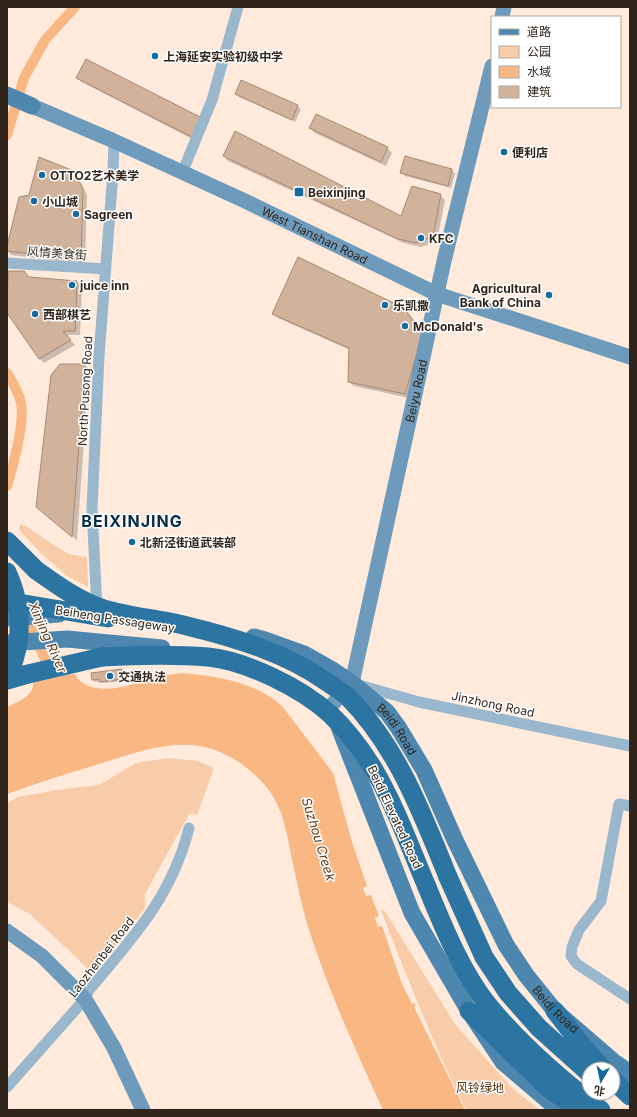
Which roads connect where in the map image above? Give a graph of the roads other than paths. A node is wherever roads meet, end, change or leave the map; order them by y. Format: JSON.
{"nodes":[{"id":1,"x":238,"y":7,"type":"edge"},
{"id":2,"x":491,"y":70,"type":"edge"},
{"id":3,"x":7,"y":95,"type":"edge"},
{"id":4,"x":32,"y":106,"type":"joint"},
{"id":5,"x":114,"y":141,"type":"junction"},
{"id":6,"x":182,"y":173,"type":"junction"},
{"id":7,"x":7,"y":263,"type":"edge"},
{"id":8,"x":106,"y":269,"type":"junction"},
{"id":9,"x":437,"y":294,"type":"junction"},
{"id":10,"x":630,"y":357,"type":"edge"},
{"id":11,"x":7,"y":541,"type":"edge"},
{"id":12,"x":7,"y":572,"type":"edge"},
{"id":13,"x":7,"y":601,"type":"edge"},
{"id":14,"x":7,"y":610,"type":"edge"},
{"id":15,"x":7,"y":618,"type":"edge"},
{"id":16,"x":97,"y":618,"type":"junction"},
{"id":17,"x":224,"y":636,"type":"junction"},
{"id":18,"x":7,"y":643,"type":"edge"},
{"id":19,"x":102,"y":657,"type":"junction"},
{"id":20,"x":7,"y":667,"type":"edge"},
{"id":21,"x":7,"y":675,"type":"edge"},
{"id":22,"x":7,"y":680,"type":"edge"},
{"id":23,"x":352,"y":683,"type":"junction"},
{"id":24,"x":329,"y":708,"type":"junction"},
{"id":25,"x":630,"y":746,"type":"edge"},
{"id":26,"x":630,"y":806,"type":"edge"},
{"id":27,"x":189,"y":828,"type":"dead end"},
{"id":28,"x":7,"y":931,"type":"edge"},
{"id":29,"x":84,"y":1000,"type":"junction"},
{"id":30,"x":630,"y":1000,"type":"edge"},
{"id":31,"x":469,"y":1011,"type":"junction"},
{"id":32,"x":555,"y":1011,"type":"junction"},
{"id":33,"x":596,"y":1061,"type":"edge"},
{"id":34,"x":581,"y":1066,"type":"edge"},
{"id":35,"x":630,"y":1073,"type":"edge"},
{"id":36,"x":7,"y":1087,"type":"edge"},
{"id":37,"x":621,"y":1088,"type":"edge"},
{"id":38,"x":630,"y":1096,"type":"edge"},
{"id":39,"x":621,"y":1098,"type":"edge"},
{"id":40,"x":630,"y":1104,"type":"edge"},
{"id":41,"x":143,"y":1110,"type":"edge"},
{"id":42,"x":558,"y":1110,"type":"edge"},
{"id":43,"x":579,"y":1110,"type":"edge"},
{"id":44,"x":601,"y":1110,"type":"edge"}],
"edges":[{"from":1,"to":6,"type":"street"},
{"from":2,"to":9,"type":"street","name":"Beiyu Road"},
{"from":3,"to":4,"type":"main road","name":"West Tianshan Road"},
{"from":4,"to":5,"type":"street","name":"West Tianshan Road"},
{"from":5,"to":6,"type":"street","name":"West Tianshan Road"},
{"from":5,"to":8,"type":"street","name":"North Pusong Road"},
{"from":6,"to":9,"type":"street","name":"West Tianshan Road"},
{"from":7,"to":8,"type":"street","name":"风情美食街"},
{"from":8,"to":16,"type":"street","name":"North Pusong Road"},
{"from":9,"to":10,"type":"street","name":"West Tianshan Road"},
{"from":9,"to":23,"type":"street","name":"Beiyu Road"},
{"from":11,"to":17,"type":"highway","bridge":true},
{"from":12,"to":21,"type":"highway","bridge":true},
{"from":13,"to":17,"type":"highway","name":"Beiheng Passageway","bridge":true},
{"from":14,"to":17,"type":"highway","bridge":true},
{"from":15,"to":16,"type":"main road","name":"Beidi Road"},
{"from":16,"to":23,"type":"main road","name":"Beidi Road"},
{"from":17,"to":34,"type":"highway","name":"Beidi Elevated Road","bridge":true},
{"from":18,"to":24,"type":"main road"},
{"from":19,"to":20,"type":"highway"},
{"from":19,"to":21,"type":"highway"},
{"from":19,"to":22,"type":"highway"},
{"from":19,"to":44,"type":"highway","name":"Beidi Elevated Road","bridge":true},
{"from":23,"to":24,"type":"street"},
{"from":23,"to":25,"type":"street","name":"Jinzhong Road"},
{"from":23,"to":32,"type":"main road","name":"Beidi Road"},
{"from":24,"to":31,"type":"main road"},
{"from":26,"to":30,"type":"street"},
{"from":27,"to":29,"type":"street","name":"Laozhenbei Road"},
{"from":28,"to":29,"type":"street"},
{"from":29,"to":36,"type":"street","name":"Laozhenbei Road"},
{"from":29,"to":41,"type":"street"},
{"from":31,"to":42,"type":"main road"},
{"from":31,"to":43,"type":"highway"},
{"from":32,"to":33,"type":"highway"},
{"from":32,"to":35,"type":"main road","name":"Beidi Road"},
{"from":37,"to":38,"type":"highway"},
{"from":39,"to":40,"type":"highway"}]}
